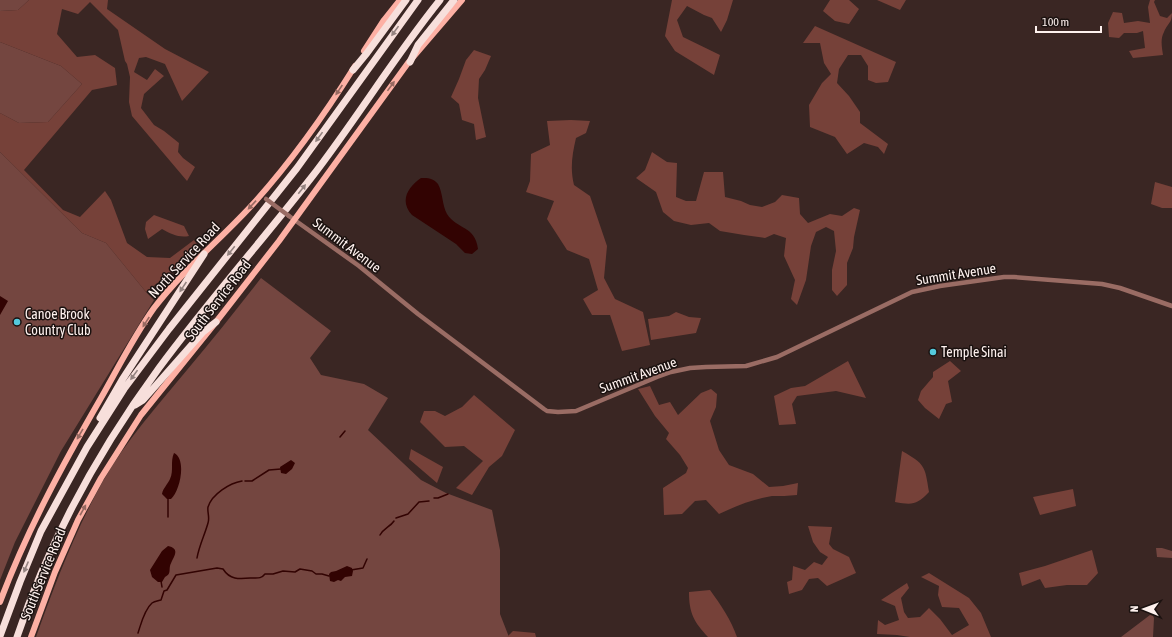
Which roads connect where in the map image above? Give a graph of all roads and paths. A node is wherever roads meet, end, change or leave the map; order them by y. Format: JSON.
{"nodes":[{"id":1,"x":400,"y":0,"type":"edge"},
{"id":2,"x":406,"y":0,"type":"edge"},
{"id":3,"x":418,"y":0,"type":"edge"},
{"id":4,"x":440,"y":0,"type":"edge"},
{"id":5,"x":454,"y":0,"type":"edge"},
{"id":6,"x":462,"y":0,"type":"edge"},
{"id":7,"x":410,"y":62,"type":"junction"},
{"id":8,"x":353,"y":70,"type":"junction"},
{"id":9,"x":264,"y":197,"type":"junction"},
{"id":10,"x":294,"y":220,"type":"junction"},
{"id":11,"x":204,"y":254,"type":"junction"},
{"id":12,"x":1172,"y":306,"type":"edge"},
{"id":13,"x":216,"y":322,"type":"junction"},
{"id":14,"x":132,"y":407,"type":"junction"},
{"id":15,"x":71,"y":475,"type":"junction"},
{"id":16,"x":0,"y":602,"type":"edge"},
{"id":17,"x":26,"y":612,"type":"junction"},
{"id":18,"x":7,"y":617,"type":"junction"},
{"id":19,"x":0,"y":630,"type":"edge"},
{"id":20,"x":0,"y":636,"type":"edge"},
{"id":21,"x":17,"y":637,"type":"edge"},
{"id":22,"x":22,"y":637,"type":"edge"},
{"id":23,"x":31,"y":637,"type":"edge"}],
"edges":[{"from":1,"to":8,"type":"main road","name":"North Service Road"},
{"from":2,"to":8,"type":"highway"},
{"from":3,"to":15,"type":"highway","one_way":true},
{"from":14,"to":4,"type":"highway","one_way":true},
{"from":5,"to":7,"type":"highway"},
{"from":6,"to":7,"type":"main road","name":"South Service Road"},
{"from":10,"to":7,"type":"main road","name":"South Service Road","one_way":true},
{"from":8,"to":9,"type":"main road","name":"North Service Road","one_way":true},
{"from":9,"to":10,"type":"street","name":"Summit Avenue","bridge":true},
{"from":9,"to":11,"type":"main road","name":"North Service Road","one_way":true},
{"from":10,"to":12,"type":"street","name":"Summit Avenue"},
{"from":10,"to":13,"type":"main road","name":"South Service Road"},
{"from":11,"to":15,"type":"highway","one_way":true},
{"from":11,"to":16,"type":"main road","name":"North Service Road","one_way":true},
{"from":13,"to":14,"type":"highway"},
{"from":23,"to":13,"type":"main road","name":"South Service Road","one_way":true},
{"from":14,"to":17,"type":"highway"},
{"from":15,"to":18,"type":"highway","one_way":true},
{"from":17,"to":21,"type":"highway"},
{"from":17,"to":22,"type":"highway"},
{"from":18,"to":19,"type":"highway"},
{"from":18,"to":20,"type":"highway"}]}
